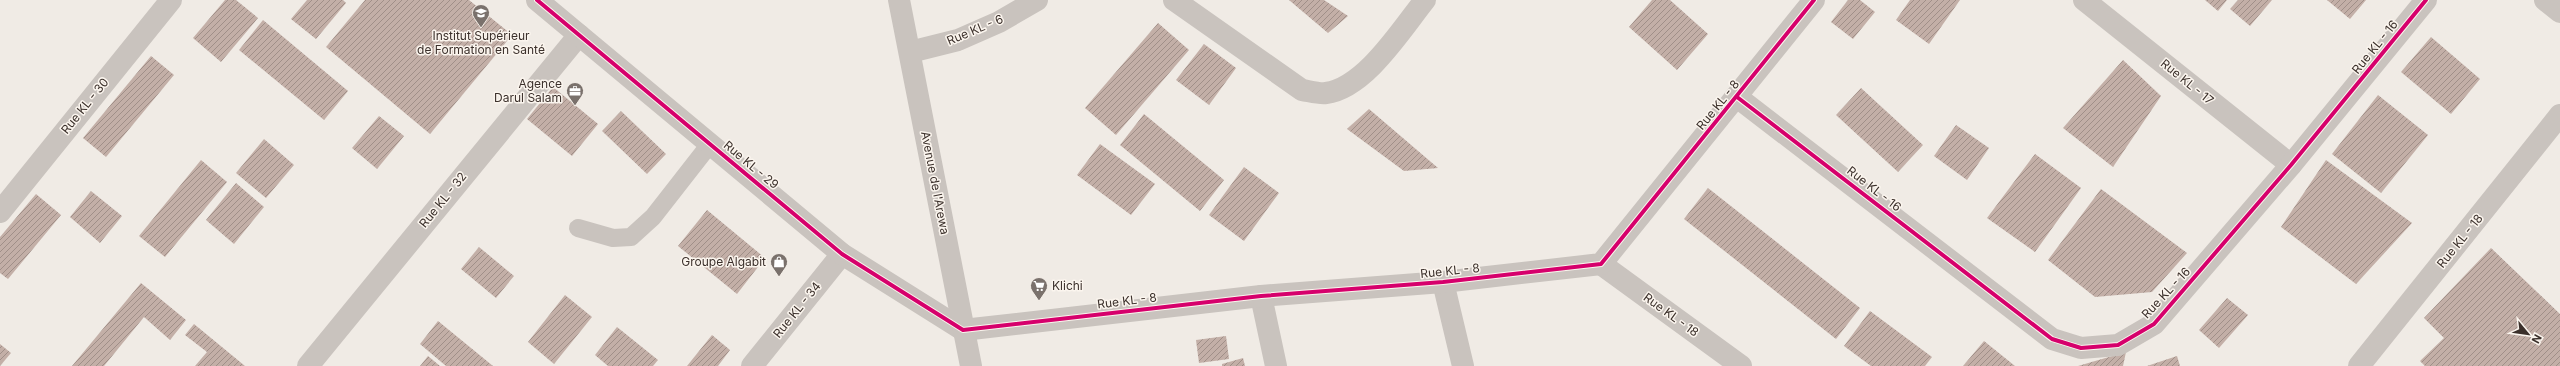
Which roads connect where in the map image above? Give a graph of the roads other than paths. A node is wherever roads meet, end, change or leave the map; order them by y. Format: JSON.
{"nodes":[{"id":1,"x":171,"y":0,"type":"edge"},
{"id":2,"x":537,"y":0,"type":"edge"},
{"id":3,"x":899,"y":0,"type":"edge"},
{"id":4,"x":1037,"y":0,"type":"edge"},
{"id":5,"x":1174,"y":0,"type":"edge"},
{"id":6,"x":1425,"y":0,"type":"edge"},
{"id":7,"x":1814,"y":0,"type":"edge"},
{"id":8,"x":2084,"y":0,"type":"edge"},
{"id":9,"x":2426,"y":0,"type":"edge"},
{"id":10,"x":2544,"y":0,"type":"edge"},
{"id":11,"x":2560,"y":12,"type":"edge"},
{"id":12,"x":579,"y":35,"type":"junction"},
{"id":13,"x":910,"y":52,"type":"junction"},
{"id":14,"x":1737,"y":97,"type":"junction"},
{"id":15,"x":2560,"y":115,"type":"edge"},
{"id":16,"x":710,"y":144,"type":"junction"},
{"id":17,"x":2291,"y":165,"type":"junction"},
{"id":18,"x":0,"y":212,"type":"edge"},
{"id":19,"x":578,"y":228,"type":"dead end"},
{"id":20,"x":842,"y":254,"type":"junction"},
{"id":21,"x":1601,"y":264,"type":"junction"},
{"id":22,"x":1443,"y":282,"type":"junction"},
{"id":23,"x":1261,"y":296,"type":"junction"},
{"id":24,"x":963,"y":330,"type":"junction"},
{"id":25,"x":308,"y":366,"type":"edge"},
{"id":26,"x":752,"y":366,"type":"edge"},
{"id":27,"x":971,"y":366,"type":"edge"},
{"id":28,"x":1276,"y":366,"type":"edge"},
{"id":29,"x":1463,"y":366,"type":"edge"},
{"id":30,"x":1741,"y":366,"type":"edge"},
{"id":31,"x":2359,"y":366,"type":"edge"}],
"edges":[{"from":1,"to":18,"type":"street","name":"Rue KL - 30"},
{"from":2,"to":12,"type":"street","name":"Rue KL - 29"},
{"from":3,"to":13,"type":"street","name":"Avenue de l'Arewa"},
{"from":4,"to":13,"type":"street","name":"Rue KL - 6"},
{"from":5,"to":6,"type":"street"},
{"from":7,"to":14,"type":"street","name":"Rue KL - 8"},
{"from":8,"to":17,"type":"street","name":"Rue KL - 17"},
{"from":9,"to":17,"type":"street","name":"Rue KL - 16"},
{"from":10,"to":11,"type":"street"},
{"from":12,"to":16,"type":"street","name":"Rue KL - 29"},
{"from":12,"to":25,"type":"street","name":"Rue KL - 32"},
{"from":13,"to":24,"type":"street","name":"Avenue de l'Arewa"},
{"from":14,"to":17,"type":"street","name":"Rue KL - 16"},
{"from":14,"to":21,"type":"street","name":"Rue KL - 8"},
{"from":15,"to":31,"type":"street","name":"Rue KL - 18"},
{"from":16,"to":19,"type":"lane"},
{"from":16,"to":20,"type":"street","name":"Rue KL - 29"},
{"from":20,"to":24,"type":"street","name":"Rue KL - 29"},
{"from":20,"to":26,"type":"street","name":"Rue KL - 34"},
{"from":21,"to":22,"type":"street","name":"Rue KL - 8"},
{"from":21,"to":30,"type":"street","name":"Rue KL - 18"},
{"from":22,"to":23,"type":"street","name":"Rue KL - 8"},
{"from":22,"to":29,"type":"street"},
{"from":23,"to":24,"type":"street","name":"Rue KL - 8"},
{"from":23,"to":28,"type":"street"},
{"from":24,"to":27,"type":"street","name":"Avenue de l'Arewa"}]}
